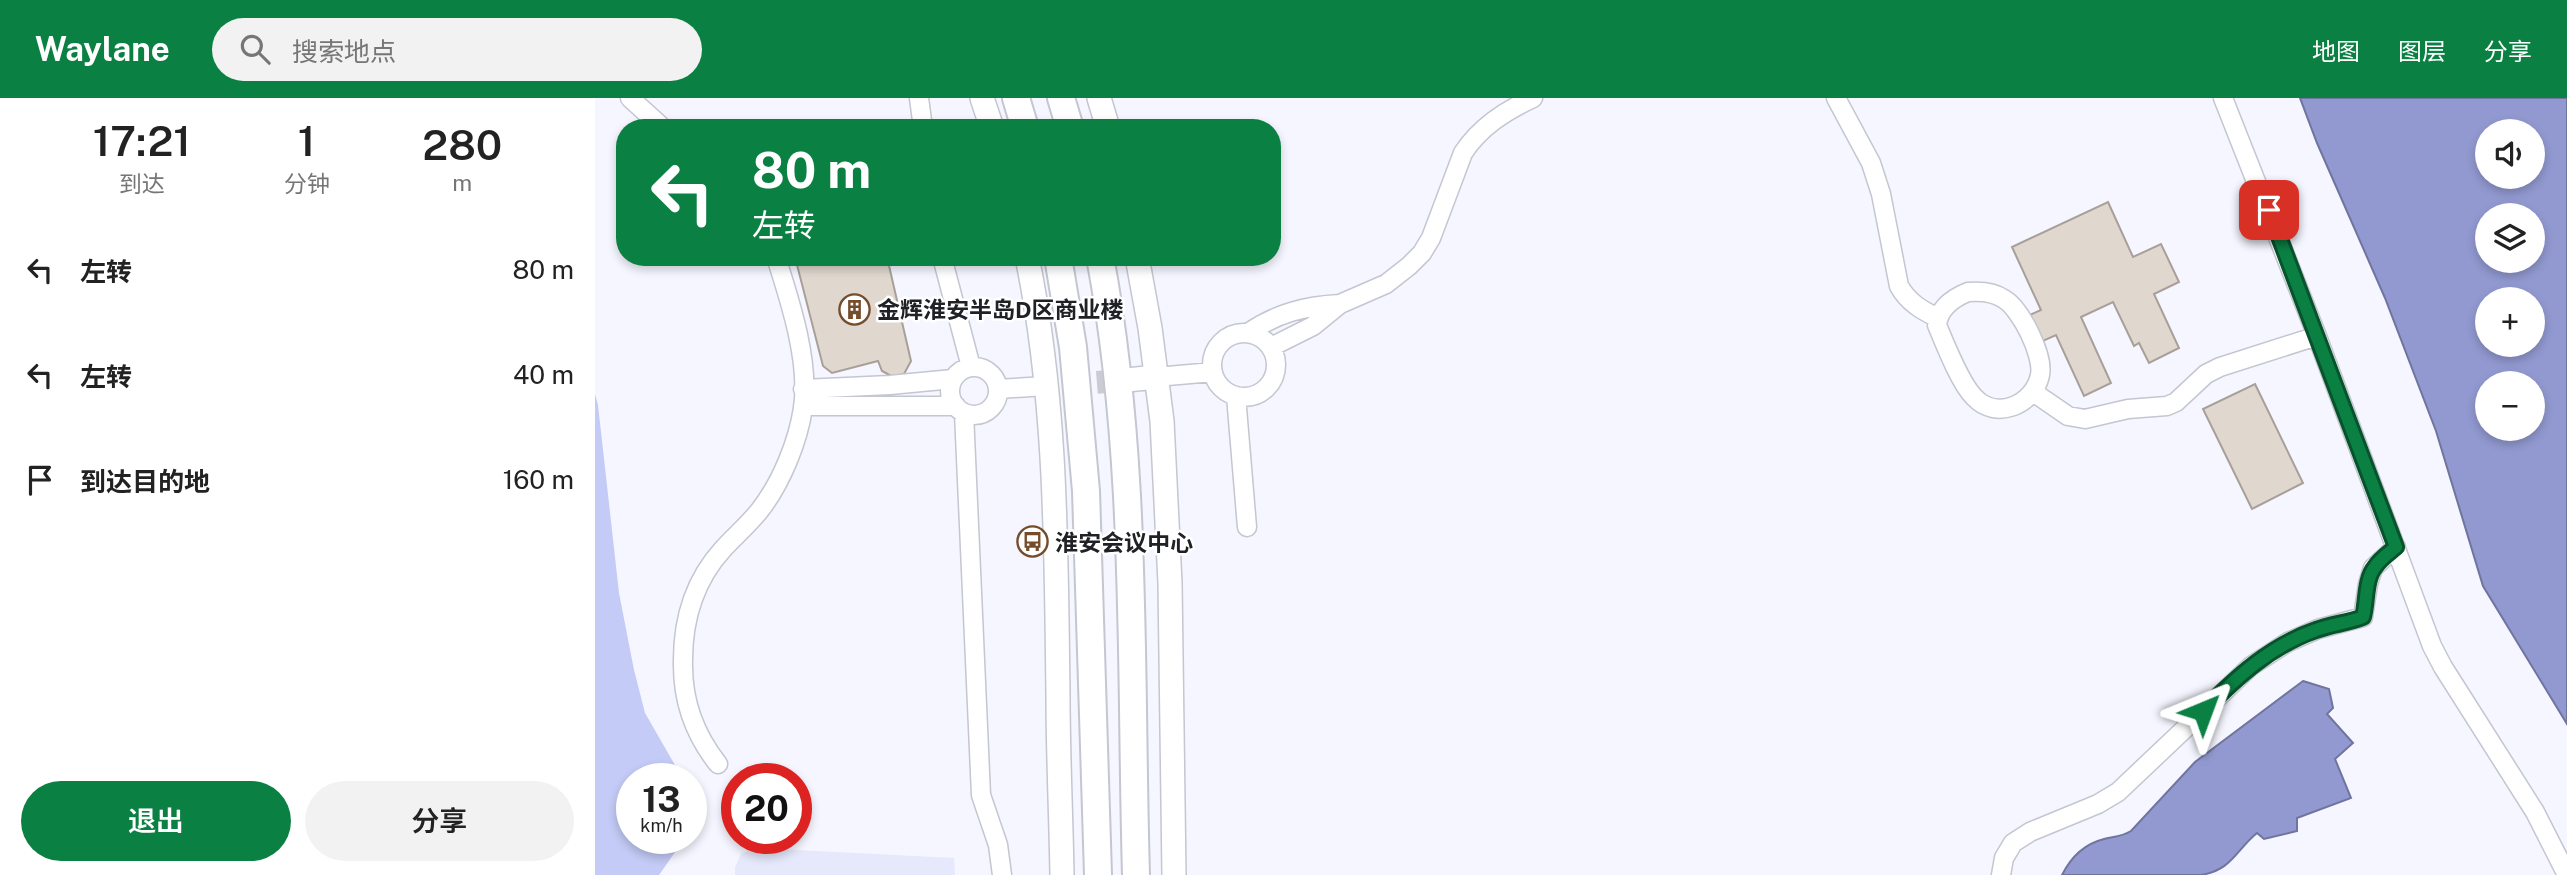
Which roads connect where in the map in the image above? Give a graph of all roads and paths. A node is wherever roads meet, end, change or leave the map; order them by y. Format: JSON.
{"nodes":[{"id":1,"x":631,"y":98,"type":"edge"},
{"id":2,"x":919,"y":98,"type":"edge"},
{"id":3,"x":982,"y":98,"type":"edge"},
{"id":4,"x":1016,"y":98,"type":"edge"},
{"id":5,"x":1061,"y":98,"type":"edge"},
{"id":6,"x":1099,"y":98,"type":"edge"},
{"id":7,"x":1533,"y":98,"type":"edge"},
{"id":8,"x":1836,"y":98,"type":"edge"},
{"id":9,"x":2223,"y":98,"type":"edge"},
{"id":10,"x":653,"y":119,"type":"edge"},
{"id":11,"x":922,"y":119,"type":"edge"},
{"id":12,"x":989,"y":119,"type":"edge"},
{"id":13,"x":1022,"y":119,"type":"edge"},
{"id":14,"x":1067,"y":119,"type":"edge"},
{"id":15,"x":1105,"y":119,"type":"edge"},
{"id":16,"x":779,"y":266,"type":"edge"},
{"id":17,"x":944,"y":266,"type":"edge"},
{"id":18,"x":1029,"y":266,"type":"edge"},
{"id":19,"x":1060,"y":266,"type":"edge"},
{"id":20,"x":1102,"y":266,"type":"edge"},
{"id":21,"x":1138,"y":266,"type":"edge"},
{"id":22,"x":1340,"y":304,"type":"junction"},
{"id":23,"x":1938,"y":318,"type":"junction"},
{"id":24,"x":1248,"y":333,"type":"junction"},
{"id":25,"x":2317,"y":336,"type":"junction"},
{"id":26,"x":1271,"y":347,"type":"junction"},
{"id":27,"x":971,"y":367,"type":"junction"},
{"id":28,"x":1213,"y":372,"type":"junction"},
{"id":29,"x":1156,"y":377,"type":"junction"},
{"id":30,"x":953,"y":379,"type":"junction"},
{"id":31,"x":1127,"y":380,"type":"tunnel mouth"},
{"id":32,"x":1055,"y":386,"type":"junction"},
{"id":33,"x":998,"y":389,"type":"junction"},
{"id":34,"x":2033,"y":392,"type":"junction"},
{"id":35,"x":1236,"y":396,"type":"junction"},
{"id":36,"x":803,"y":398,"type":"junction"},
{"id":37,"x":960,"y":410,"type":"junction"},
{"id":38,"x":1247,"y":527,"type":"dead end"},
{"id":39,"x":2396,"y":547,"type":"junction"},
{"id":40,"x":717,"y":764,"type":"dead end"},
{"id":41,"x":1002,"y":875,"type":"edge"},
{"id":42,"x":1062,"y":875,"type":"edge"},
{"id":43,"x":1098,"y":875,"type":"edge"},
{"id":44,"x":1136,"y":875,"type":"edge"},
{"id":45,"x":1174,"y":875,"type":"edge"},
{"id":46,"x":2001,"y":875,"type":"edge"},
{"id":47,"x":2567,"y":875,"type":"edge"}],
"edges":[{"from":1,"to":10,"type":"street"},
{"from":2,"to":11,"type":"street"},
{"from":3,"to":12,"type":"main road"},
{"from":4,"to":13,"type":"highway"},
{"from":5,"to":14,"type":"highway"},
{"from":6,"to":15,"type":"main road"},
{"from":7,"to":22,"type":"street"},
{"from":8,"to":23,"type":"street"},
{"from":9,"to":25,"type":"street"},
{"from":16,"to":36,"type":"street"},
{"from":17,"to":27,"type":"street"},
{"from":18,"to":32,"type":"main road"},
{"from":19,"to":43,"type":"highway"},
{"from":20,"to":44,"type":"highway"},
{"from":21,"to":29,"type":"main road"},
{"from":22,"to":24,"type":"street"},
{"from":22,"to":26,"type":"street"},
{"from":23,"to":34,"type":"street"},
{"from":23,"to":34,"type":"street"},
{"from":24,"to":26,"type":"street"},
{"from":24,"to":28,"type":"street"},
{"from":25,"to":34,"type":"street"},
{"from":25,"to":39,"type":"street"},
{"from":26,"to":35,"type":"street"},
{"from":27,"to":30,"type":"street"},
{"from":27,"to":33,"type":"street"},
{"from":28,"to":29,"type":"street"},
{"from":28,"to":35,"type":"street"},
{"from":29,"to":31,"type":"main road"},
{"from":29,"to":45,"type":"main road"},
{"from":30,"to":36,"type":"street"},
{"from":30,"to":37,"type":"street"},
{"from":32,"to":33,"type":"street"},
{"from":32,"to":42,"type":"main road"},
{"from":33,"to":37,"type":"street"},
{"from":35,"to":38,"type":"street"},
{"from":36,"to":37,"type":"street"},
{"from":36,"to":40,"type":"street"},
{"from":37,"to":41,"type":"street"},
{"from":39,"to":46,"type":"street"},
{"from":39,"to":47,"type":"street"}]}
